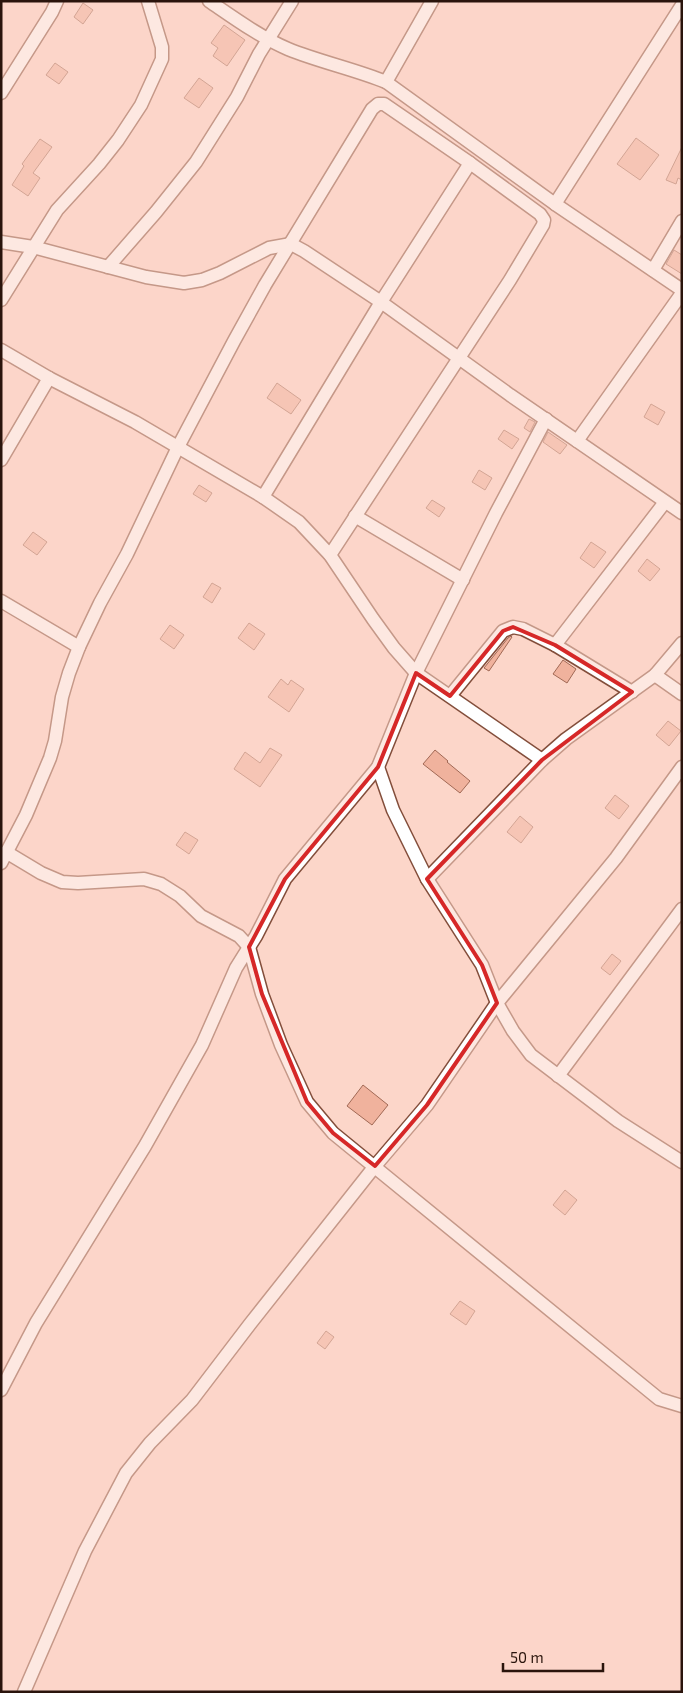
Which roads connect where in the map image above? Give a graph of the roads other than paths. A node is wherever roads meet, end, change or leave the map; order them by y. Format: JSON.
{"nodes":[{"id":1,"x":56,"y":1,"type":"edge"},
{"id":2,"x":148,"y":1,"type":"edge"},
{"id":3,"x":209,"y":1,"type":"edge"},
{"id":4,"x":292,"y":1,"type":"edge"},
{"id":5,"x":432,"y":1,"type":"edge"},
{"id":6,"x":682,"y":5,"type":"edge"},
{"id":7,"x":268,"y":39,"type":"junction"},
{"id":8,"x":386,"y":82,"type":"junction"},
{"id":9,"x":1,"y":93,"type":"edge"},
{"id":10,"x":470,"y":163,"type":"junction"},
{"id":11,"x":555,"y":204,"type":"junction"},
{"id":12,"x":682,"y":221,"type":"edge"},
{"id":13,"x":1,"y":242,"type":"edge"},
{"id":14,"x":291,"y":244,"type":"junction"},
{"id":15,"x":33,"y":247,"type":"junction"},
{"id":16,"x":108,"y":267,"type":"junction"},
{"id":17,"x":653,"y":270,"type":"junction"},
{"id":18,"x":682,"y":292,"type":"edge"},
{"id":19,"x":1,"y":300,"type":"edge"},
{"id":20,"x":381,"y":302,"type":"junction"},
{"id":21,"x":1,"y":350,"type":"edge"},
{"id":22,"x":458,"y":358,"type":"junction"},
{"id":23,"x":49,"y":378,"type":"junction"},
{"id":24,"x":546,"y":419,"type":"junction"},
{"id":25,"x":577,"y":441,"type":"junction"},
{"id":26,"x":178,"y":447,"type":"junction"},
{"id":27,"x":1,"y":460,"type":"edge"},
{"id":28,"x":263,"y":497,"type":"junction"},
{"id":29,"x":665,"y":502,"type":"junction"},
{"id":30,"x":682,"y":514,"type":"edge"},
{"id":31,"x":355,"y":516,"type":"junction"},
{"id":32,"x":330,"y":555,"type":"junction"},
{"id":33,"x":463,"y":580,"type":"junction"},
{"id":34,"x":1,"y":601,"type":"edge"},
{"id":35,"x":682,"y":643,"type":"edge"},
{"id":36,"x":555,"y":645,"type":"junction"},
{"id":37,"x":79,"y":647,"type":"junction"},
{"id":38,"x":416,"y":673,"type":"junction"},
{"id":39,"x":655,"y":676,"type":"junction"},
{"id":40,"x":632,"y":692,"type":"junction"},
{"id":41,"x":682,"y":694,"type":"edge"},
{"id":42,"x":450,"y":696,"type":"junction"},
{"id":43,"x":542,"y":760,"type":"junction"},
{"id":44,"x":378,"y":767,"type":"junction"},
{"id":45,"x":682,"y":767,"type":"edge"},
{"id":46,"x":4,"y":858,"type":"edge"},
{"id":47,"x":427,"y":879,"type":"junction"},
{"id":48,"x":682,"y":909,"type":"edge"},
{"id":49,"x":250,"y":947,"type":"junction"},
{"id":50,"x":497,"y":1003,"type":"junction"},
{"id":51,"x":558,"y":1076,"type":"junction"},
{"id":52,"x":682,"y":1162,"type":"edge"},
{"id":53,"x":375,"y":1166,"type":"junction"},
{"id":54,"x":1,"y":1390,"type":"edge"},
{"id":55,"x":682,"y":1406,"type":"edge"},
{"id":56,"x":24,"y":1692,"type":"edge"}],
"edges":[{"from":1,"to":9,"type":"street"},
{"from":2,"to":15,"type":"street"},
{"from":3,"to":7,"type":"street"},
{"from":4,"to":7,"type":"street"},
{"from":5,"to":8,"type":"street"},
{"from":6,"to":11,"type":"street"},
{"from":7,"to":8,"type":"street"},
{"from":7,"to":16,"type":"street"},
{"from":8,"to":11,"type":"street"},
{"from":10,"to":14,"type":"street"},
{"from":10,"to":20,"type":"street"},
{"from":10,"to":22,"type":"street"},
{"from":11,"to":17,"type":"street"},
{"from":12,"to":17,"type":"street"},
{"from":13,"to":15,"type":"street"},
{"from":14,"to":16,"type":"street"},
{"from":14,"to":20,"type":"street"},
{"from":14,"to":26,"type":"street"},
{"from":15,"to":16,"type":"street"},
{"from":15,"to":19,"type":"street"},
{"from":17,"to":18,"type":"street"},
{"from":18,"to":25,"type":"street"},
{"from":20,"to":22,"type":"street"},
{"from":20,"to":28,"type":"street"},
{"from":21,"to":23,"type":"street"},
{"from":22,"to":24,"type":"street"},
{"from":22,"to":31,"type":"street"},
{"from":23,"to":26,"type":"street"},
{"from":23,"to":27,"type":"street"},
{"from":24,"to":25,"type":"street"},
{"from":24,"to":33,"type":"street"},
{"from":25,"to":29,"type":"street"},
{"from":26,"to":28,"type":"street"},
{"from":26,"to":37,"type":"street"},
{"from":28,"to":32,"type":"street"},
{"from":29,"to":30,"type":"street"},
{"from":29,"to":36,"type":"street"},
{"from":31,"to":32,"type":"street"},
{"from":31,"to":33,"type":"street"},
{"from":32,"to":38,"type":"street"},
{"from":33,"to":38,"type":"street"},
{"from":34,"to":37,"type":"street"},
{"from":35,"to":39,"type":"street"},
{"from":36,"to":40,"type":"street"},
{"from":36,"to":42,"type":"street"},
{"from":37,"to":46,"type":"street"},
{"from":38,"to":42,"type":"street"},
{"from":38,"to":44,"type":"street"},
{"from":39,"to":40,"type":"street"},
{"from":39,"to":41,"type":"street"},
{"from":40,"to":43,"type":"street"},
{"from":42,"to":43,"type":"street"},
{"from":43,"to":47,"type":"street"},
{"from":44,"to":47,"type":"street"},
{"from":44,"to":49,"type":"street"},
{"from":45,"to":50,"type":"street"},
{"from":46,"to":49,"type":"street"},
{"from":47,"to":50,"type":"street"},
{"from":48,"to":51,"type":"street"},
{"from":49,"to":53,"type":"street"},
{"from":49,"to":54,"type":"street"},
{"from":50,"to":51,"type":"street"},
{"from":50,"to":53,"type":"street"},
{"from":51,"to":52,"type":"street"},
{"from":53,"to":55,"type":"street"},
{"from":53,"to":56,"type":"street"}]}
